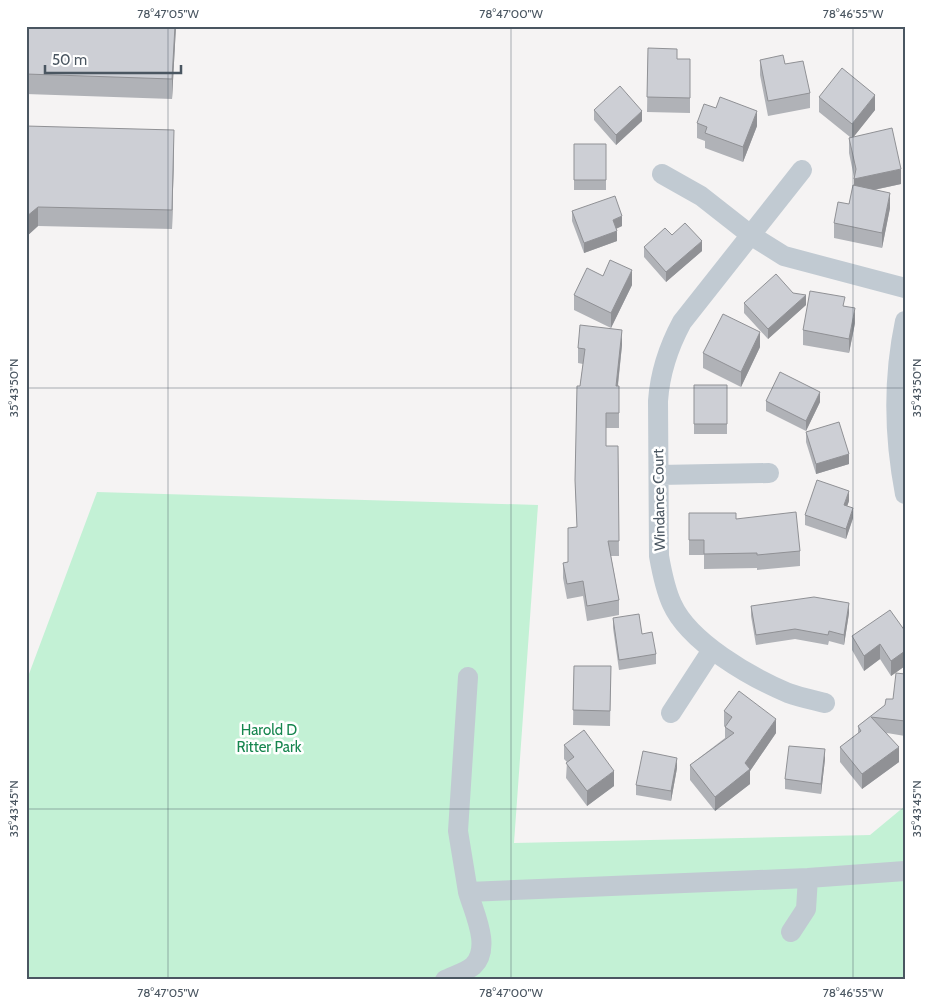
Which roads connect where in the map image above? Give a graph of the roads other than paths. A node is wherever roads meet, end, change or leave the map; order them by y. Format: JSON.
{"nodes":[{"id":1,"x":802,"y":170,"type":"dead end"},
{"id":2,"x":662,"y":174,"type":"dead end"},
{"id":3,"x":752,"y":236,"type":"junction"},
{"id":4,"x":905,"y":288,"type":"edge"},
{"id":5,"x":905,"y":321,"type":"edge"},
{"id":6,"x":769,"y":473,"type":"dead end"},
{"id":7,"x":659,"y":475,"type":"junction"},
{"id":8,"x":905,"y":494,"type":"edge"},
{"id":9,"x":712,"y":650,"type":"junction"},
{"id":10,"x":468,"y":677,"type":"dead end"},
{"id":11,"x":825,"y":703,"type":"dead end"},
{"id":12,"x":672,"y":712,"type":"dead end"},
{"id":13,"x":905,"y":871,"type":"edge"},
{"id":14,"x":808,"y":878,"type":"junction"},
{"id":15,"x":468,"y":892,"type":"junction"},
{"id":16,"x":791,"y":932,"type":"dead end"},
{"id":17,"x":445,"y":980,"type":"edge"}],
"edges":[{"from":1,"to":3,"type":"street","name":"Windance Court"},
{"from":2,"to":3,"type":"street"},
{"from":3,"to":4,"type":"street"},
{"from":3,"to":7,"type":"street","name":"Windance Court"},
{"from":5,"to":8,"type":"street"},
{"from":6,"to":7,"type":"street"},
{"from":7,"to":9,"type":"street","name":"Windance Court"},
{"from":9,"to":11,"type":"street","name":"Windance Court"},
{"from":9,"to":12,"type":"street"},
{"from":10,"to":15,"type":"street"},
{"from":13,"to":14,"type":"street"},
{"from":14,"to":15,"type":"street"},
{"from":14,"to":16,"type":"street"},
{"from":15,"to":17,"type":"street"}]}
